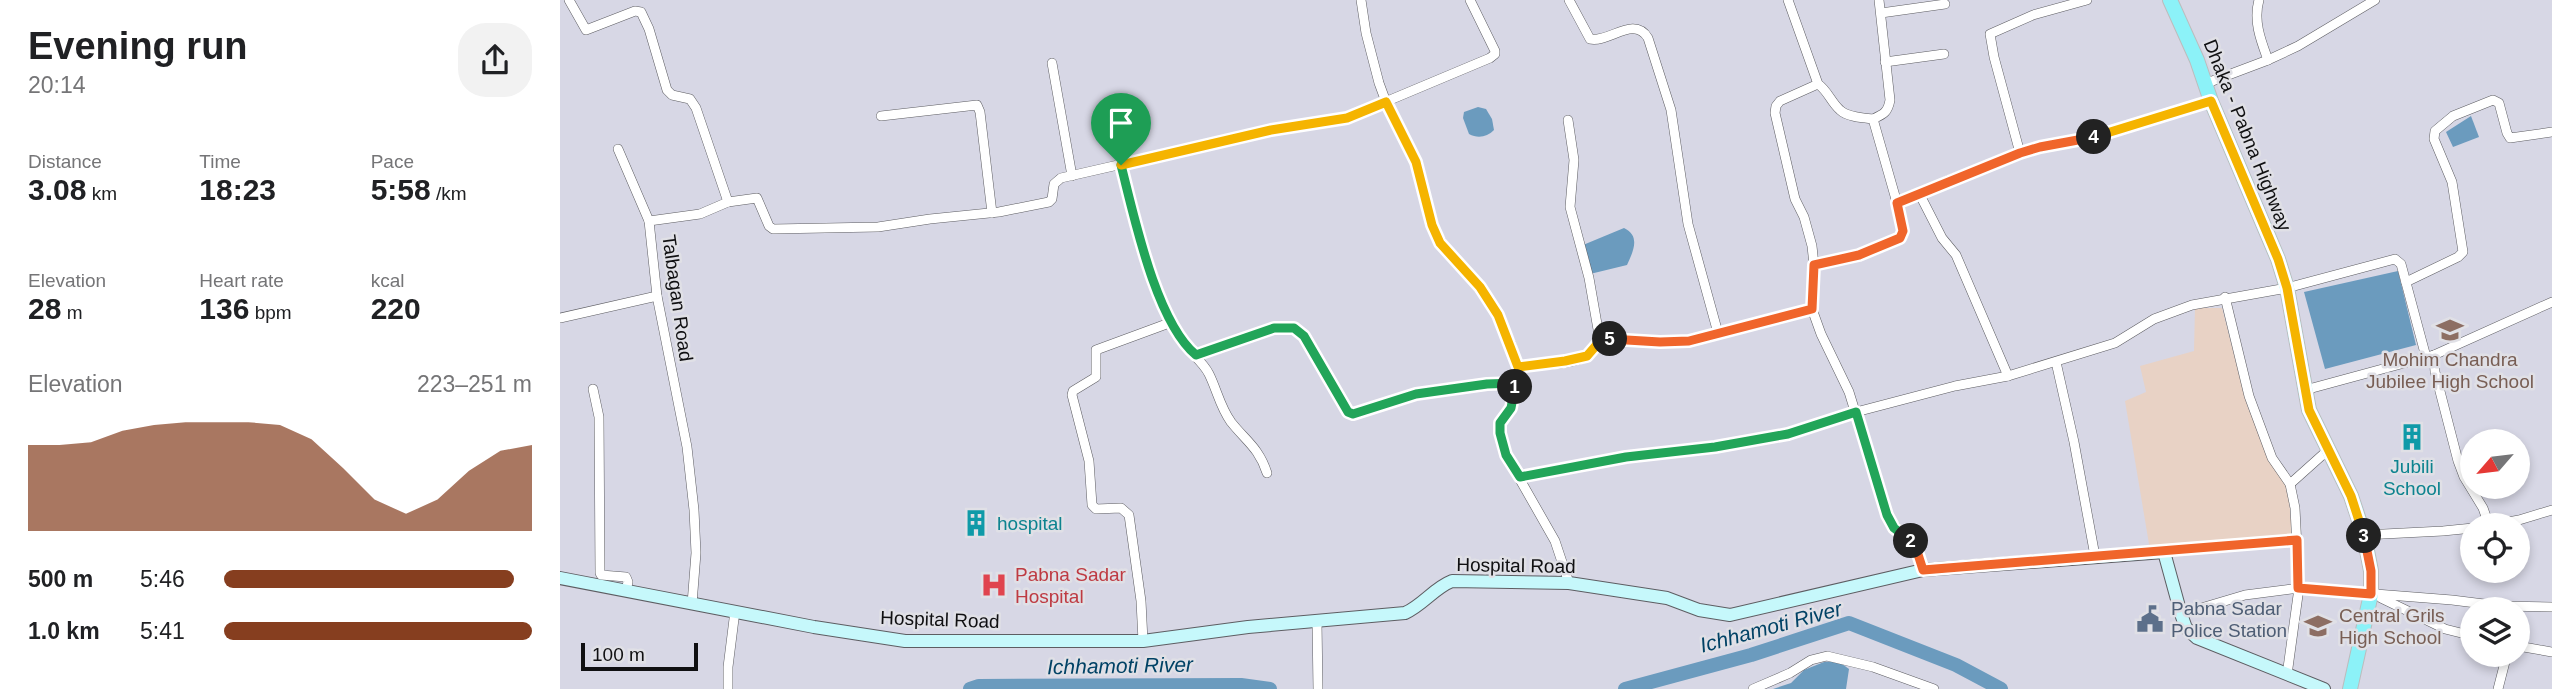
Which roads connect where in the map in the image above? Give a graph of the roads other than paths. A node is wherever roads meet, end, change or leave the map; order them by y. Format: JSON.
{"nodes":[{"id":1,"x":569,"y":0,"type":"edge"},
{"id":2,"x":1361,"y":0,"type":"edge"},
{"id":3,"x":1471,"y":0,"type":"edge"},
{"id":4,"x":1569,"y":0,"type":"edge"},
{"id":5,"x":1788,"y":0,"type":"edge"},
{"id":6,"x":1879,"y":0,"type":"edge"},
{"id":7,"x":2087,"y":0,"type":"edge"},
{"id":8,"x":2170,"y":0,"type":"edge"},
{"id":9,"x":2259,"y":0,"type":"edge"},
{"id":10,"x":2375,"y":0,"type":"edge"},
{"id":11,"x":1945,"y":4,"type":"dead end"},
{"id":12,"x":1881,"y":13,"type":"junction"},
{"id":13,"x":1944,"y":54,"type":"dead end"},
{"id":14,"x":2268,"y":61,"type":"junction"},
{"id":15,"x":1885,"y":62,"type":"junction"},
{"id":16,"x":1052,"y":63,"type":"dead end"},
{"id":17,"x":1818,"y":83,"type":"junction"},
{"id":18,"x":2207,"y":83,"type":"junction"},
{"id":19,"x":2211,"y":101,"type":"junction"},
{"id":20,"x":1386,"y":102,"type":"junction"},
{"id":21,"x":881,"y":116,"type":"dead end"},
{"id":22,"x":1873,"y":119,"type":"junction"},
{"id":23,"x":1568,"y":120,"type":"dead end"},
{"id":24,"x":2552,"y":132,"type":"edge"},
{"id":25,"x":618,"y":149,"type":"dead end"},
{"id":26,"x":2020,"y":153,"type":"junction"},
{"id":27,"x":1121,"y":165,"type":"junction"},
{"id":28,"x":1072,"y":176,"type":"junction"},
{"id":29,"x":1920,"y":195,"type":"junction"},
{"id":30,"x":728,"y":202,"type":"junction"},
{"id":31,"x":1897,"y":203,"type":"junction"},
{"id":32,"x":992,"y":213,"type":"junction"},
{"id":33,"x":649,"y":221,"type":"junction"},
{"id":34,"x":1814,"y":265,"type":"junction"},
{"id":35,"x":2406,"y":282,"type":"junction"},
{"id":36,"x":2287,"y":288,"type":"junction"},
{"id":37,"x":657,"y":296,"type":"junction"},
{"id":38,"x":2225,"y":297,"type":"junction"},
{"id":39,"x":2552,"y":302,"type":"edge"},
{"id":40,"x":1812,"y":309,"type":"junction"},
{"id":41,"x":560,"y":318,"type":"edge"},
{"id":42,"x":1172,"y":322,"type":"junction"},
{"id":43,"x":1718,"y":333,"type":"junction"},
{"id":44,"x":1600,"y":341,"type":"junction"},
{"id":45,"x":2435,"y":354,"type":"junction"},
{"id":46,"x":1196,"y":355,"type":"junction"},
{"id":47,"x":2056,"y":362,"type":"junction"},
{"id":48,"x":1518,"y":367,"type":"junction"},
{"id":49,"x":2008,"y":376,"type":"junction"},
{"id":50,"x":1516,"y":383,"type":"junction"},
{"id":51,"x":593,"y":389,"type":"dead end"},
{"id":52,"x":2305,"y":390,"type":"junction"},
{"id":53,"x":1856,"y":412,"type":"junction"},
{"id":54,"x":2328,"y":450,"type":"junction"},
{"id":55,"x":1268,"y":473,"type":"dead end"},
{"id":56,"x":1520,"y":477,"type":"junction"},
{"id":57,"x":2290,"y":484,"type":"junction"},
{"id":58,"x":2552,"y":512,"type":"edge"},
{"id":59,"x":2485,"y":513,"type":"edge"},
{"id":60,"x":2530,"y":517,"type":"edge"},
{"id":61,"x":2460,"y":529,"type":"edge"},
{"id":62,"x":2364,"y":535,"type":"junction"},
{"id":63,"x":2297,"y":540,"type":"junction"},
{"id":64,"x":2164,"y":552,"type":"junction"},
{"id":65,"x":2095,"y":556,"type":"junction"},
{"id":66,"x":1923,"y":570,"type":"junction"},
{"id":67,"x":560,"y":578,"type":"edge"},
{"id":68,"x":1569,"y":583,"type":"junction"},
{"id":69,"x":2298,"y":588,"type":"junction"},
{"id":70,"x":626,"y":591,"type":"junction"},
{"id":71,"x":2373,"y":595,"type":"junction"},
{"id":72,"x":692,"y":604,"type":"junction"},
{"id":73,"x":2552,"y":607,"type":"edge"},
{"id":74,"x":735,"y":611,"type":"junction"},
{"id":75,"x":2181,"y":614,"type":"junction"},
{"id":76,"x":1317,"y":622,"type":"junction"},
{"id":77,"x":2460,"y":633,"type":"edge"},
{"id":78,"x":1143,"y":641,"type":"junction"},
{"id":79,"x":2530,"y":648,"type":"edge"},
{"id":80,"x":2552,"y":652,"type":"edge"},
{"id":81,"x":2504,"y":667,"type":"edge"},
{"id":82,"x":2287,"y":675,"type":"junction"},
{"id":83,"x":1318,"y":685,"type":"edge"},
{"id":84,"x":728,"y":689,"type":"edge"},
{"id":85,"x":1753,"y":689,"type":"edge"},
{"id":86,"x":1934,"y":689,"type":"edge"},
{"id":87,"x":2324,"y":689,"type":"edge"},
{"id":88,"x":2350,"y":689,"type":"edge"},
{"id":89,"x":2498,"y":689,"type":"edge"}],
"edges":[{"from":1,"to":30,"type":"street"},
{"from":2,"to":20,"type":"street"},
{"from":3,"to":20,"type":"street"},
{"from":4,"to":43,"type":"street"},
{"from":5,"to":17,"type":"street"},
{"from":6,"to":12,"type":"street"},
{"from":7,"to":26,"type":"street"},
{"from":8,"to":18,"type":"main road","name":"Dhaka - Pabna Highway"},
{"from":9,"to":14,"type":"street"},
{"from":10,"to":14,"type":"street"},
{"from":11,"to":12,"type":"street"},
{"from":12,"to":15,"type":"street"},
{"from":13,"to":15,"type":"street"},
{"from":14,"to":18,"type":"street"},
{"from":15,"to":22,"type":"street"},
{"from":16,"to":28,"type":"street"},
{"from":17,"to":22,"type":"street"},
{"from":17,"to":34,"type":"street"},
{"from":18,"to":19,"type":"main road","name":"Dhaka - Pabna Highway"},
{"from":19,"to":26,"type":"street"},
{"from":19,"to":36,"type":"main road","name":"Dhaka - Pabna Highway"},
{"from":20,"to":27,"type":"street"},
{"from":20,"to":48,"type":"street"},
{"from":21,"to":32,"type":"street"},
{"from":22,"to":31,"type":"street"},
{"from":23,"to":44,"type":"street"},
{"from":24,"to":35,"type":"street"},
{"from":25,"to":33,"type":"street"},
{"from":26,"to":29,"type":"street"},
{"from":27,"to":28,"type":"street"},
{"from":27,"to":42,"type":"street"},
{"from":28,"to":32,"type":"street"},
{"from":29,"to":31,"type":"street"},
{"from":29,"to":49,"type":"street"},
{"from":30,"to":32,"type":"street"},
{"from":30,"to":33,"type":"street","name":"Talbagan Road"},
{"from":31,"to":34,"type":"street"},
{"from":33,"to":37,"type":"street","name":"Talbagan Road"},
{"from":34,"to":40,"type":"street"},
{"from":35,"to":36,"type":"street"},
{"from":35,"to":45,"type":"street"},
{"from":36,"to":38,"type":"street"},
{"from":36,"to":52,"type":"main road","name":"Dhaka - Pabna Highway"},
{"from":37,"to":41,"type":"street"},
{"from":37,"to":72,"type":"street","name":"Talbagan Road"},
{"from":38,"to":47,"type":"street"},
{"from":38,"to":57,"type":"street"},
{"from":39,"to":45,"type":"street"},
{"from":40,"to":43,"type":"street"},
{"from":40,"to":53,"type":"street"},
{"from":42,"to":46,"type":"street"},
{"from":42,"to":78,"type":"street"},
{"from":43,"to":44,"type":"street"},
{"from":44,"to":48,"type":"street"},
{"from":45,"to":52,"type":"street"},
{"from":45,"to":59,"type":"street"},
{"from":46,"to":50,"type":"street"},
{"from":46,"to":55,"type":"street"},
{"from":47,"to":49,"type":"street"},
{"from":47,"to":65,"type":"street"},
{"from":48,"to":50,"type":"street"},
{"from":49,"to":53,"type":"street"},
{"from":50,"to":56,"type":"street"},
{"from":51,"to":70,"type":"street"},
{"from":52,"to":54,"type":"main road","name":"Dhaka - Pabna Highway"},
{"from":53,"to":56,"type":"street"},
{"from":53,"to":66,"type":"street"},
{"from":54,"to":57,"type":"street"},
{"from":54,"to":62,"type":"main road","name":"Dhaka - Pabna Highway"},
{"from":56,"to":68,"type":"street"},
{"from":57,"to":63,"type":"street"},
{"from":58,"to":60,"type":"street"},
{"from":61,"to":62,"type":"street"},
{"from":62,"to":71,"type":"main road","name":"Dhaka - Pabna Highway"},
{"from":63,"to":64,"type":"street"},
{"from":63,"to":69,"type":"street"},
{"from":64,"to":65,"type":"main road","name":"Hospital Road"},
{"from":64,"to":75,"type":"main road"},
{"from":65,"to":66,"type":"main road","name":"Hospital Road"},
{"from":66,"to":68,"type":"main road","name":"Hospital Road"},
{"from":67,"to":70,"type":"main road","name":"Hospital Road"},
{"from":68,"to":76,"type":"main road","name":"Hospital Road"},
{"from":69,"to":71,"type":"street"},
{"from":69,"to":75,"type":"street"},
{"from":69,"to":82,"type":"street"},
{"from":70,"to":72,"type":"main road","name":"Hospital Road"},
{"from":71,"to":73,"type":"street"},
{"from":71,"to":77,"type":"street"},
{"from":71,"to":88,"type":"main road","name":"Dhaka - Pabna Highway"},
{"from":72,"to":74,"type":"main road","name":"Hospital Road"},
{"from":74,"to":78,"type":"main road","name":"Hospital Road"},
{"from":74,"to":84,"type":"street"},
{"from":75,"to":82,"type":"main road"},
{"from":76,"to":78,"type":"main road","name":"Hospital Road"},
{"from":76,"to":83,"type":"street"},
{"from":79,"to":80,"type":"street"},
{"from":81,"to":89,"type":"street"},
{"from":82,"to":87,"type":"main road"},
{"from":85,"to":86,"type":"street"}]}
